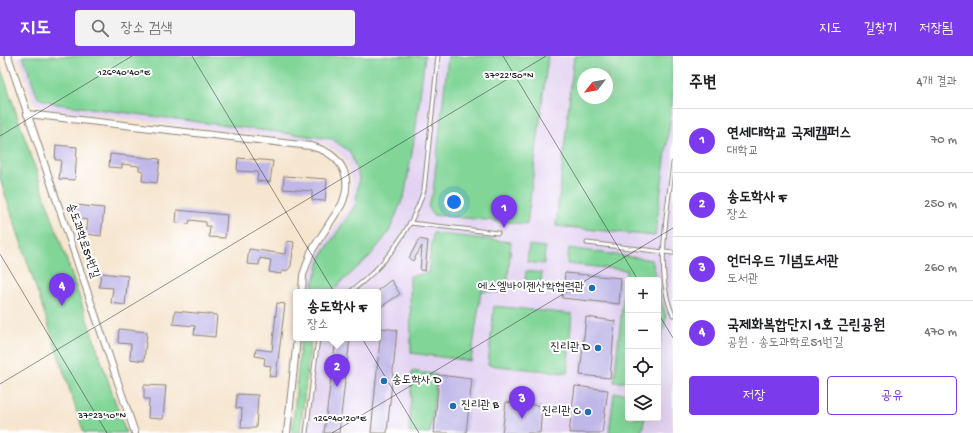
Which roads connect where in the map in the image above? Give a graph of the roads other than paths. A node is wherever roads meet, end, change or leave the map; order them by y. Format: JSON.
{"nodes":[{"id":1,"x":8,"y":56,"type":"edge"},
{"id":2,"x":438,"y":56,"type":"edge"},
{"id":3,"x":27,"y":114,"type":"junction"},
{"id":4,"x":673,"y":163,"type":"edge"},
{"id":5,"x":410,"y":223,"type":"junction"},
{"id":6,"x":498,"y":233,"type":"dead end"},
{"id":7,"x":588,"y":243,"type":"dead end"},
{"id":8,"x":663,"y":252,"type":"junction"},
{"id":9,"x":673,"y":253,"type":"edge"},
{"id":10,"x":302,"y":289,"type":"edge"},
{"id":11,"x":354,"y":289,"type":"edge"},
{"id":12,"x":673,"y":315,"type":"edge"},
{"id":13,"x":297,"y":341,"type":"edge"},
{"id":14,"x":318,"y":341,"type":"edge"},
{"id":15,"x":135,"y":433,"type":"edge"},
{"id":16,"x":287,"y":433,"type":"edge"},
{"id":17,"x":306,"y":433,"type":"edge"}],
"edges":[{"from":1,"to":3,"type":"street","name":"송도과학로51번길"},
{"from":2,"to":5,"type":"lane"},
{"from":3,"to":10,"type":"street"},
{"from":3,"to":15,"type":"street","name":"송도과학로51번길"},
{"from":4,"to":8,"type":"lane"},
{"from":5,"to":6,"type":"lane"},
{"from":5,"to":11,"type":"lane"},
{"from":7,"to":8,"type":"lane"},
{"from":8,"to":9,"type":"lane"},
{"from":8,"to":12,"type":"lane"},
{"from":13,"to":16,"type":"street"},
{"from":14,"to":17,"type":"lane"}]}
